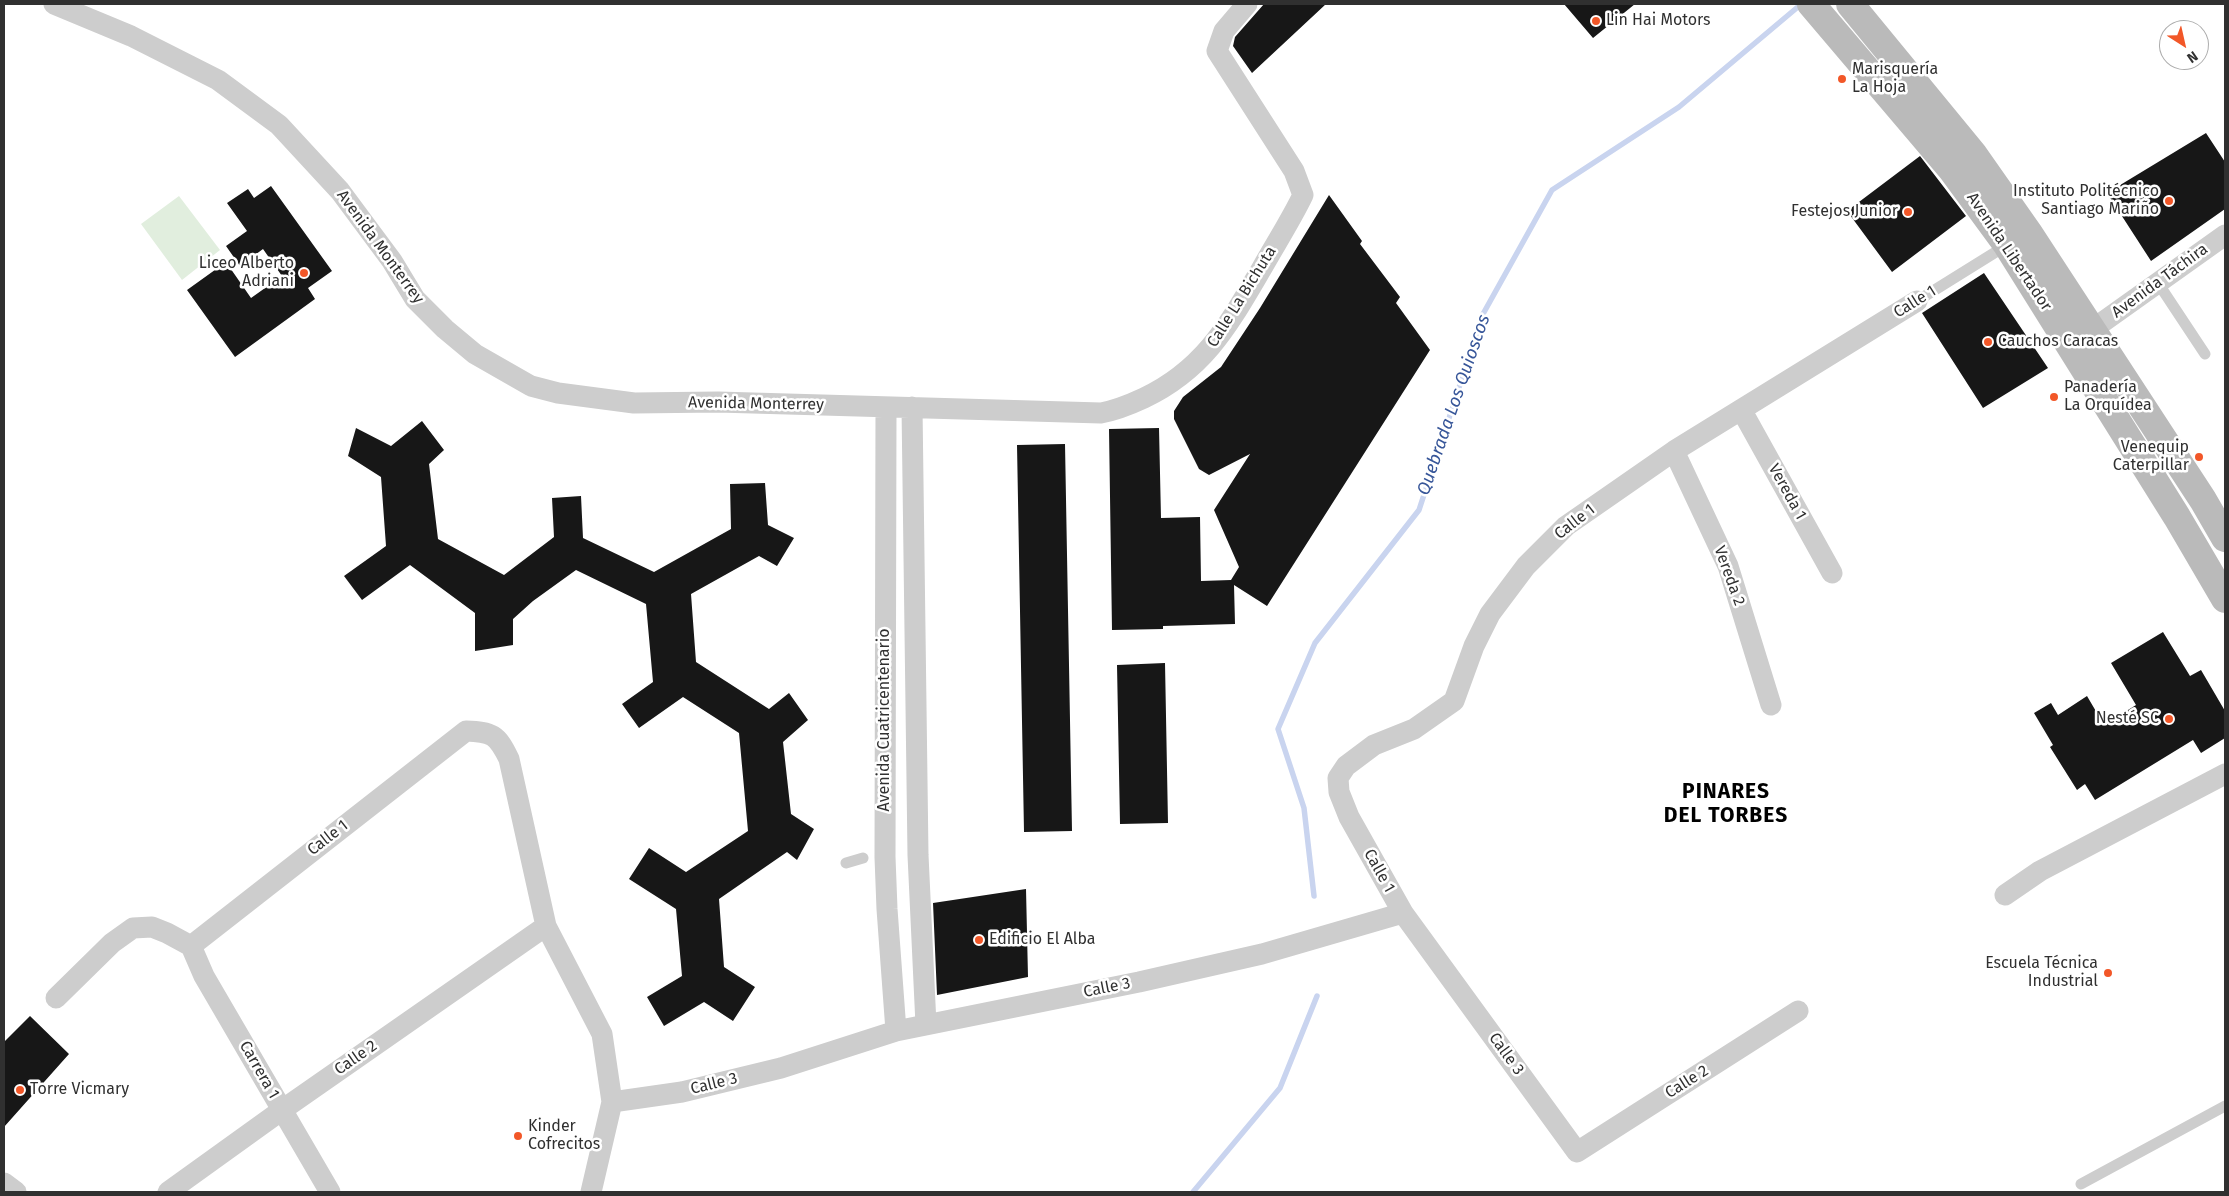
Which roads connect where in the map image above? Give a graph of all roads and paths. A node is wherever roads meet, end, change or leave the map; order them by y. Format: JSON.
{"nodes":[{"id":1,"x":54,"y":4,"type":"edge"},
{"id":2,"x":1247,"y":4,"type":"edge"},
{"id":3,"x":1811,"y":4,"type":"edge"},
{"id":4,"x":1850,"y":4,"type":"edge"},
{"id":5,"x":2225,"y":234,"type":"edge"},
{"id":6,"x":2007,"y":245,"type":"junction"},
{"id":7,"x":2158,"y":283,"type":"junction"},
{"id":8,"x":1917,"y":301,"type":"joint"},
{"id":9,"x":2082,"y":338,"type":"junction"},
{"id":10,"x":2204,"y":354,"type":"dead end"},
{"id":11,"x":912,"y":407,"type":"junction"},
{"id":12,"x":886,"y":408,"type":"junction"},
{"id":13,"x":1742,"y":411,"type":"junction"},
{"id":14,"x":1674,"y":451,"type":"junction"},
{"id":15,"x":2225,"y":538,"type":"edge"},
{"id":16,"x":1832,"y":573,"type":"dead end"},
{"id":17,"x":2225,"y":599,"type":"edge"},
{"id":18,"x":1771,"y":705,"type":"dead end"},
{"id":19,"x":2225,"y":774,"type":"edge"},
{"id":20,"x":864,"y":858,"type":"dead end"},
{"id":21,"x":846,"y":863,"type":"dead end"},
{"id":22,"x":2005,"y":895,"type":"dead end"},
{"id":23,"x":1403,"y":913,"type":"junction"},
{"id":24,"x":546,"y":926,"type":"junction"},
{"id":25,"x":190,"y":946,"type":"junction"},
{"id":26,"x":56,"y":998,"type":"dead end"},
{"id":27,"x":1798,"y":1012,"type":"dead end"},
{"id":28,"x":926,"y":1025,"type":"junction"},
{"id":29,"x":896,"y":1031,"type":"junction"},
{"id":30,"x":612,"y":1102,"type":"junction"},
{"id":31,"x":2225,"y":1106,"type":"edge"},
{"id":32,"x":282,"y":1110,"type":"junction"},
{"id":33,"x":1577,"y":1152,"type":"joint"},
{"id":34,"x":4,"y":1183,"type":"edge"},
{"id":35,"x":2081,"y":1184,"type":"dead end"},
{"id":36,"x":16,"y":1192,"type":"edge"},
{"id":37,"x":168,"y":1192,"type":"edge"},
{"id":38,"x":330,"y":1192,"type":"edge"},
{"id":39,"x":591,"y":1192,"type":"edge"}],
"edges":[{"from":1,"to":12,"type":"street","name":"Avenida Monterrey"},
{"from":2,"to":11,"type":"street","name":"Calle La Bichuta"},
{"from":3,"to":6,"type":"main road","name":"Avenida Libertador"},
{"from":4,"to":9,"type":"main road","name":"Avenida Libertador"},
{"from":5,"to":7,"type":"street","name":"Avenida Táchira"},
{"from":6,"to":8,"type":"lane","name":"Calle 1"},
{"from":6,"to":9,"type":"main road","name":"Avenida Libertador"},
{"from":7,"to":9,"type":"street","name":"Avenida Táchira"},
{"from":7,"to":10,"type":"lane"},
{"from":8,"to":13,"type":"street","name":"Calle 1"},
{"from":9,"to":15,"type":"main road","name":"Avenida Libertador"},
{"from":9,"to":17,"type":"main road","name":"Avenida Libertador"},
{"from":11,"to":12,"type":"street","name":"Calle La Bichuta"},
{"from":11,"to":28,"type":"street","name":"Avenida Cuatricentenario"},
{"from":12,"to":29,"type":"street","name":"Avenida Cuatricentenario"},
{"from":13,"to":14,"type":"street","name":"Calle 1"},
{"from":13,"to":16,"type":"street","name":"Vereda 1"},
{"from":14,"to":18,"type":"street","name":"Vereda 2"},
{"from":14,"to":23,"type":"street","name":"Calle 1"},
{"from":19,"to":22,"type":"street"},
{"from":20,"to":21,"type":"lane"},
{"from":23,"to":28,"type":"street","name":"Calle 3"},
{"from":23,"to":33,"type":"street","name":"Calle 3"},
{"from":24,"to":25,"type":"street","name":"Calle 1"},
{"from":24,"to":30,"type":"street"},
{"from":24,"to":32,"type":"street","name":"Calle 2"},
{"from":25,"to":26,"type":"street"},
{"from":25,"to":32,"type":"street","name":"Carrera 1"},
{"from":27,"to":33,"type":"street","name":"Calle 2"},
{"from":28,"to":29,"type":"street","name":"Calle 3"},
{"from":29,"to":30,"type":"street","name":"Calle 3"},
{"from":30,"to":39,"type":"street"},
{"from":31,"to":35,"type":"lane"},
{"from":32,"to":37,"type":"street","name":"Calle 2"},
{"from":32,"to":38,"type":"street","name":"Carrera 1"},
{"from":34,"to":36,"type":"street"}]}
